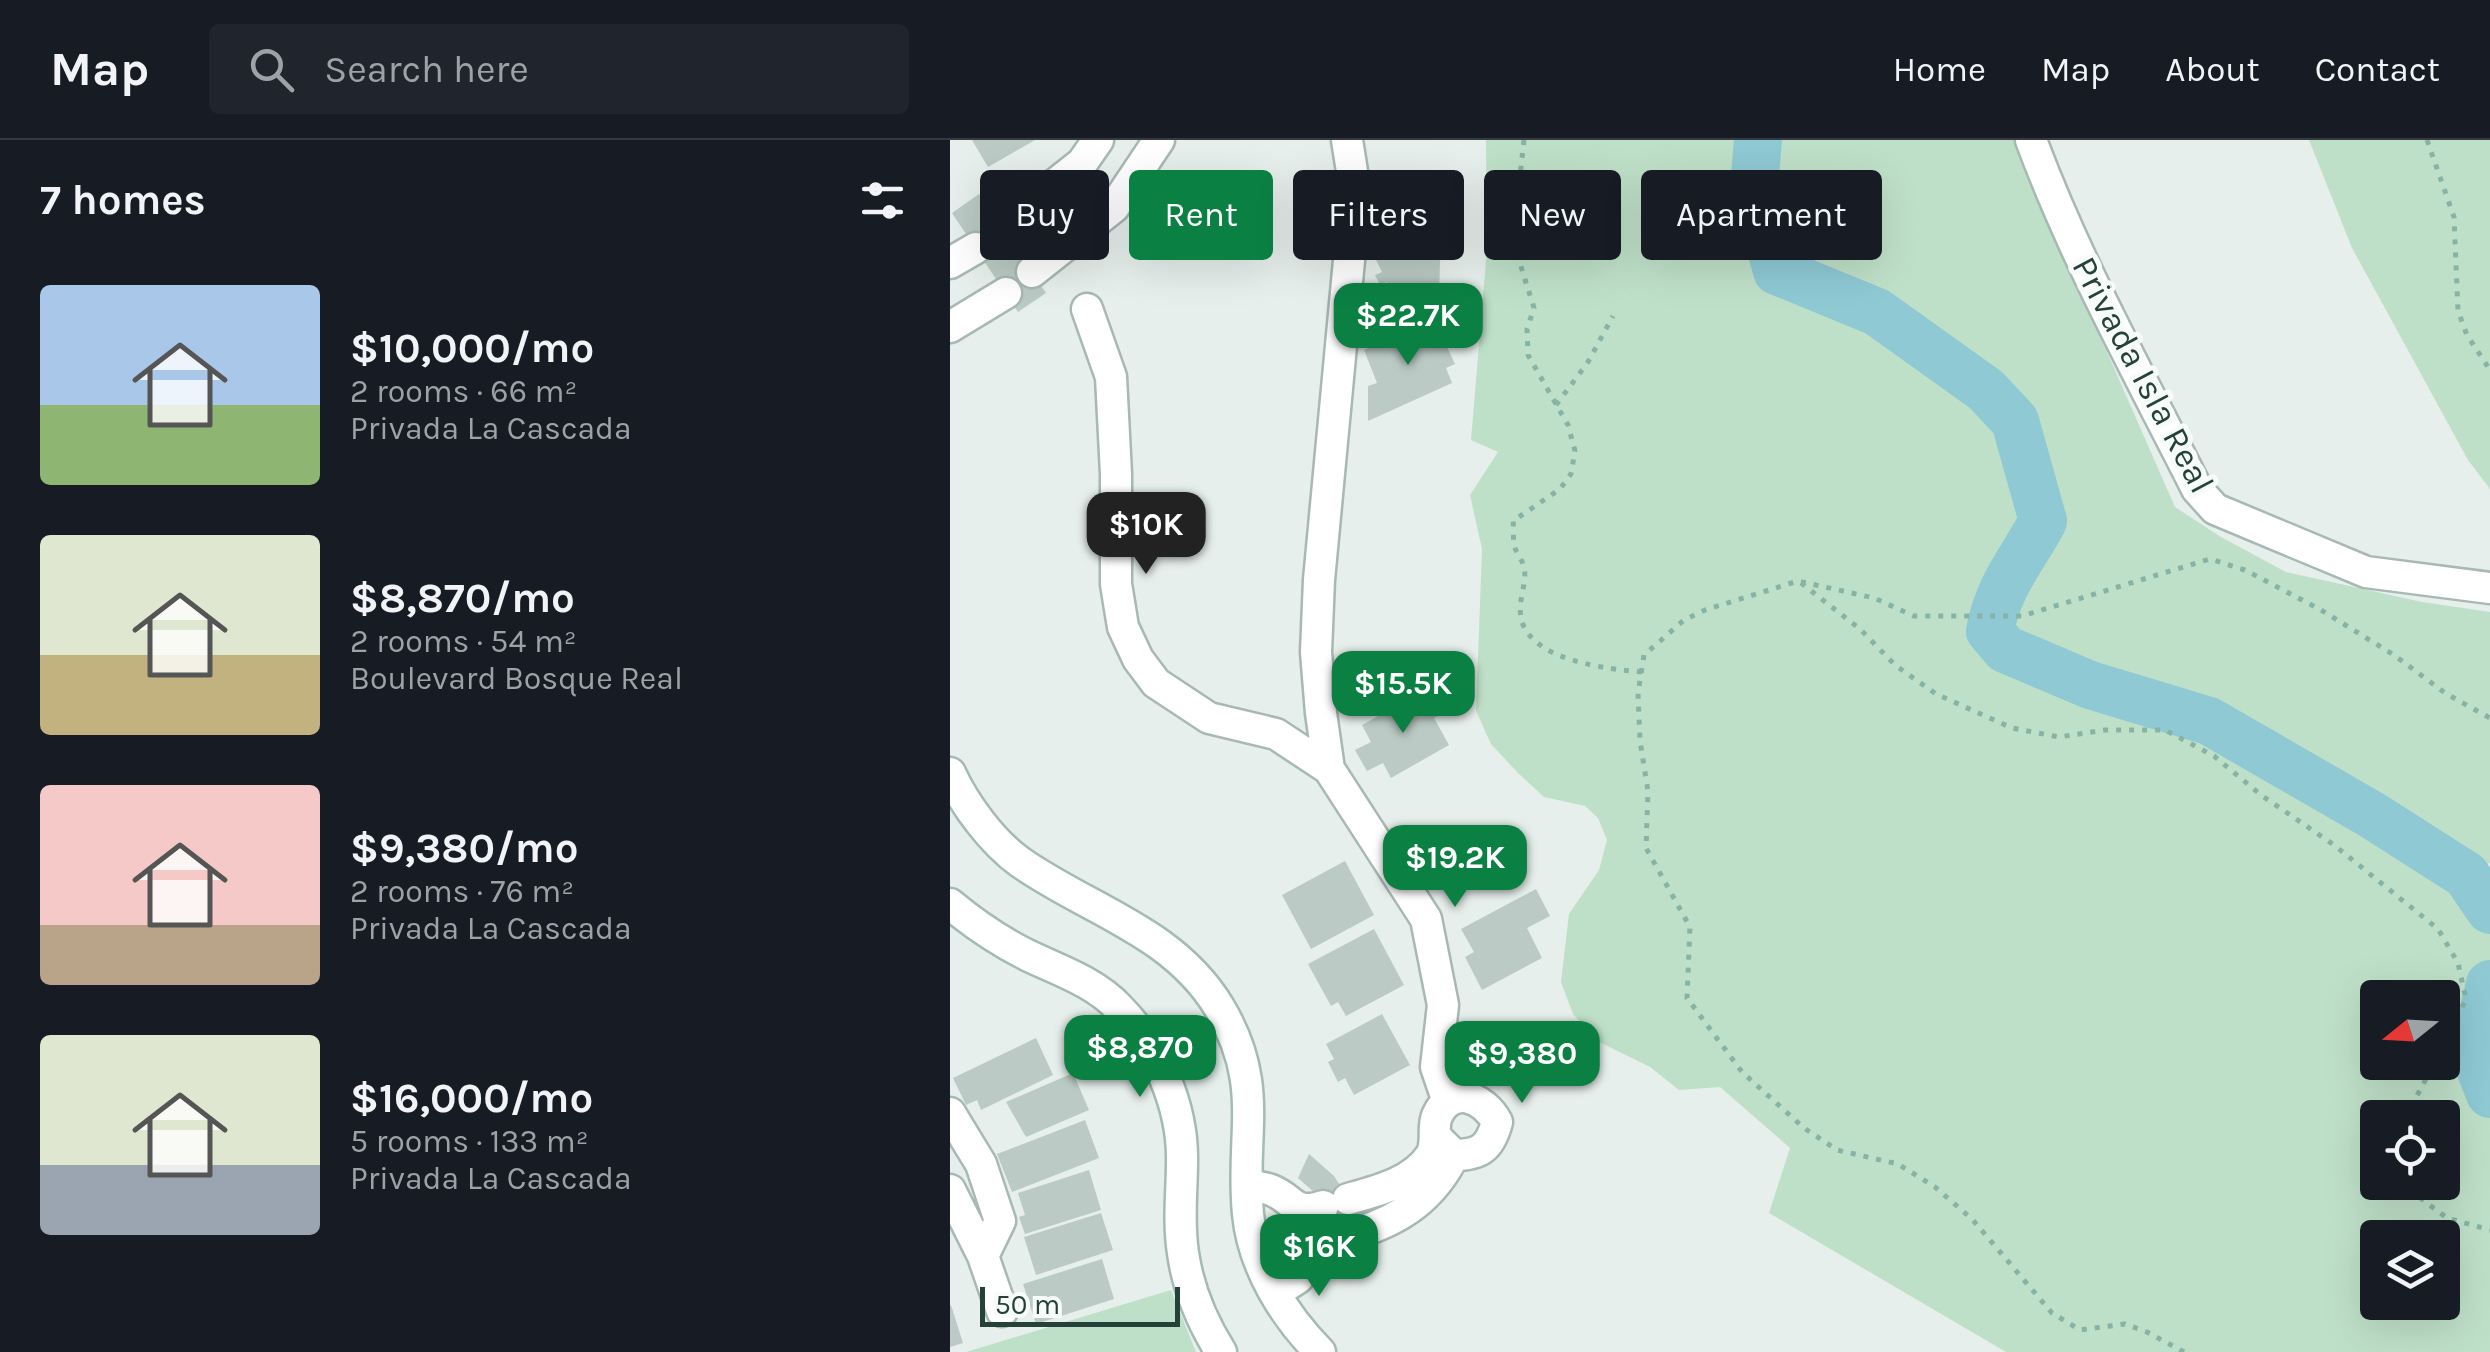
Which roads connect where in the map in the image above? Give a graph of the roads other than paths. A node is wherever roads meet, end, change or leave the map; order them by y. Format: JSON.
{"nodes":[{"id":1,"x":1098,"y":140,"type":"edge"},
{"id":2,"x":1159,"y":140,"type":"edge"},
{"id":3,"x":1347,"y":140,"type":"edge"},
{"id":4,"x":2031,"y":140,"type":"edge"},
{"id":5,"x":1073,"y":170,"type":"edge"},
{"id":6,"x":1032,"y":272,"type":"dead end"},
{"id":7,"x":1006,"y":293,"type":"dead end"},
{"id":8,"x":1088,"y":309,"type":"dead end"},
{"id":9,"x":950,"y":326,"type":"edge"},
{"id":10,"x":2490,"y":588,"type":"edge"},
{"id":11,"x":1329,"y":770,"type":"junction"},
{"id":12,"x":950,"y":773,"type":"edge"},
{"id":13,"x":950,"y":904,"type":"edge"},
{"id":14,"x":1448,"y":1102,"type":"junction"},
{"id":15,"x":950,"y":1112,"type":"edge"},
{"id":16,"x":1445,"y":1145,"type":"junction"},
{"id":17,"x":1246,"y":1184,"type":"junction"},
{"id":18,"x":950,"y":1190,"type":"edge"},
{"id":19,"x":1326,"y":1206,"type":"junction"},
{"id":20,"x":1335,"y":1240,"type":"junction"},
{"id":21,"x":983,"y":1256,"type":"junction"},
{"id":22,"x":1275,"y":1293,"type":"junction"},
{"id":23,"x":1002,"y":1311,"type":"dead end"},
{"id":24,"x":1221,"y":1352,"type":"edge"},
{"id":25,"x":1320,"y":1352,"type":"edge"}],
"edges":[{"from":1,"to":5,"type":"street"},
{"from":2,"to":6,"type":"street"},
{"from":3,"to":11,"type":"street"},
{"from":4,"to":10,"type":"street","name":"Privada Isla Real"},
{"from":7,"to":9,"type":"street"},
{"from":8,"to":11,"type":"street"},
{"from":11,"to":14,"type":"street"},
{"from":12,"to":17,"type":"street"},
{"from":13,"to":24,"type":"street"},
{"from":14,"to":16,"type":"street"},
{"from":14,"to":16,"type":"street"},
{"from":15,"to":21,"type":"street"},
{"from":16,"to":19,"type":"street"},
{"from":16,"to":20,"type":"street"},
{"from":17,"to":19,"type":"street"},
{"from":17,"to":22,"type":"street"},
{"from":18,"to":21,"type":"street"},
{"from":19,"to":20,"type":"street"},
{"from":20,"to":22,"type":"street"},
{"from":21,"to":23,"type":"street"},
{"from":22,"to":25,"type":"street"}]}
